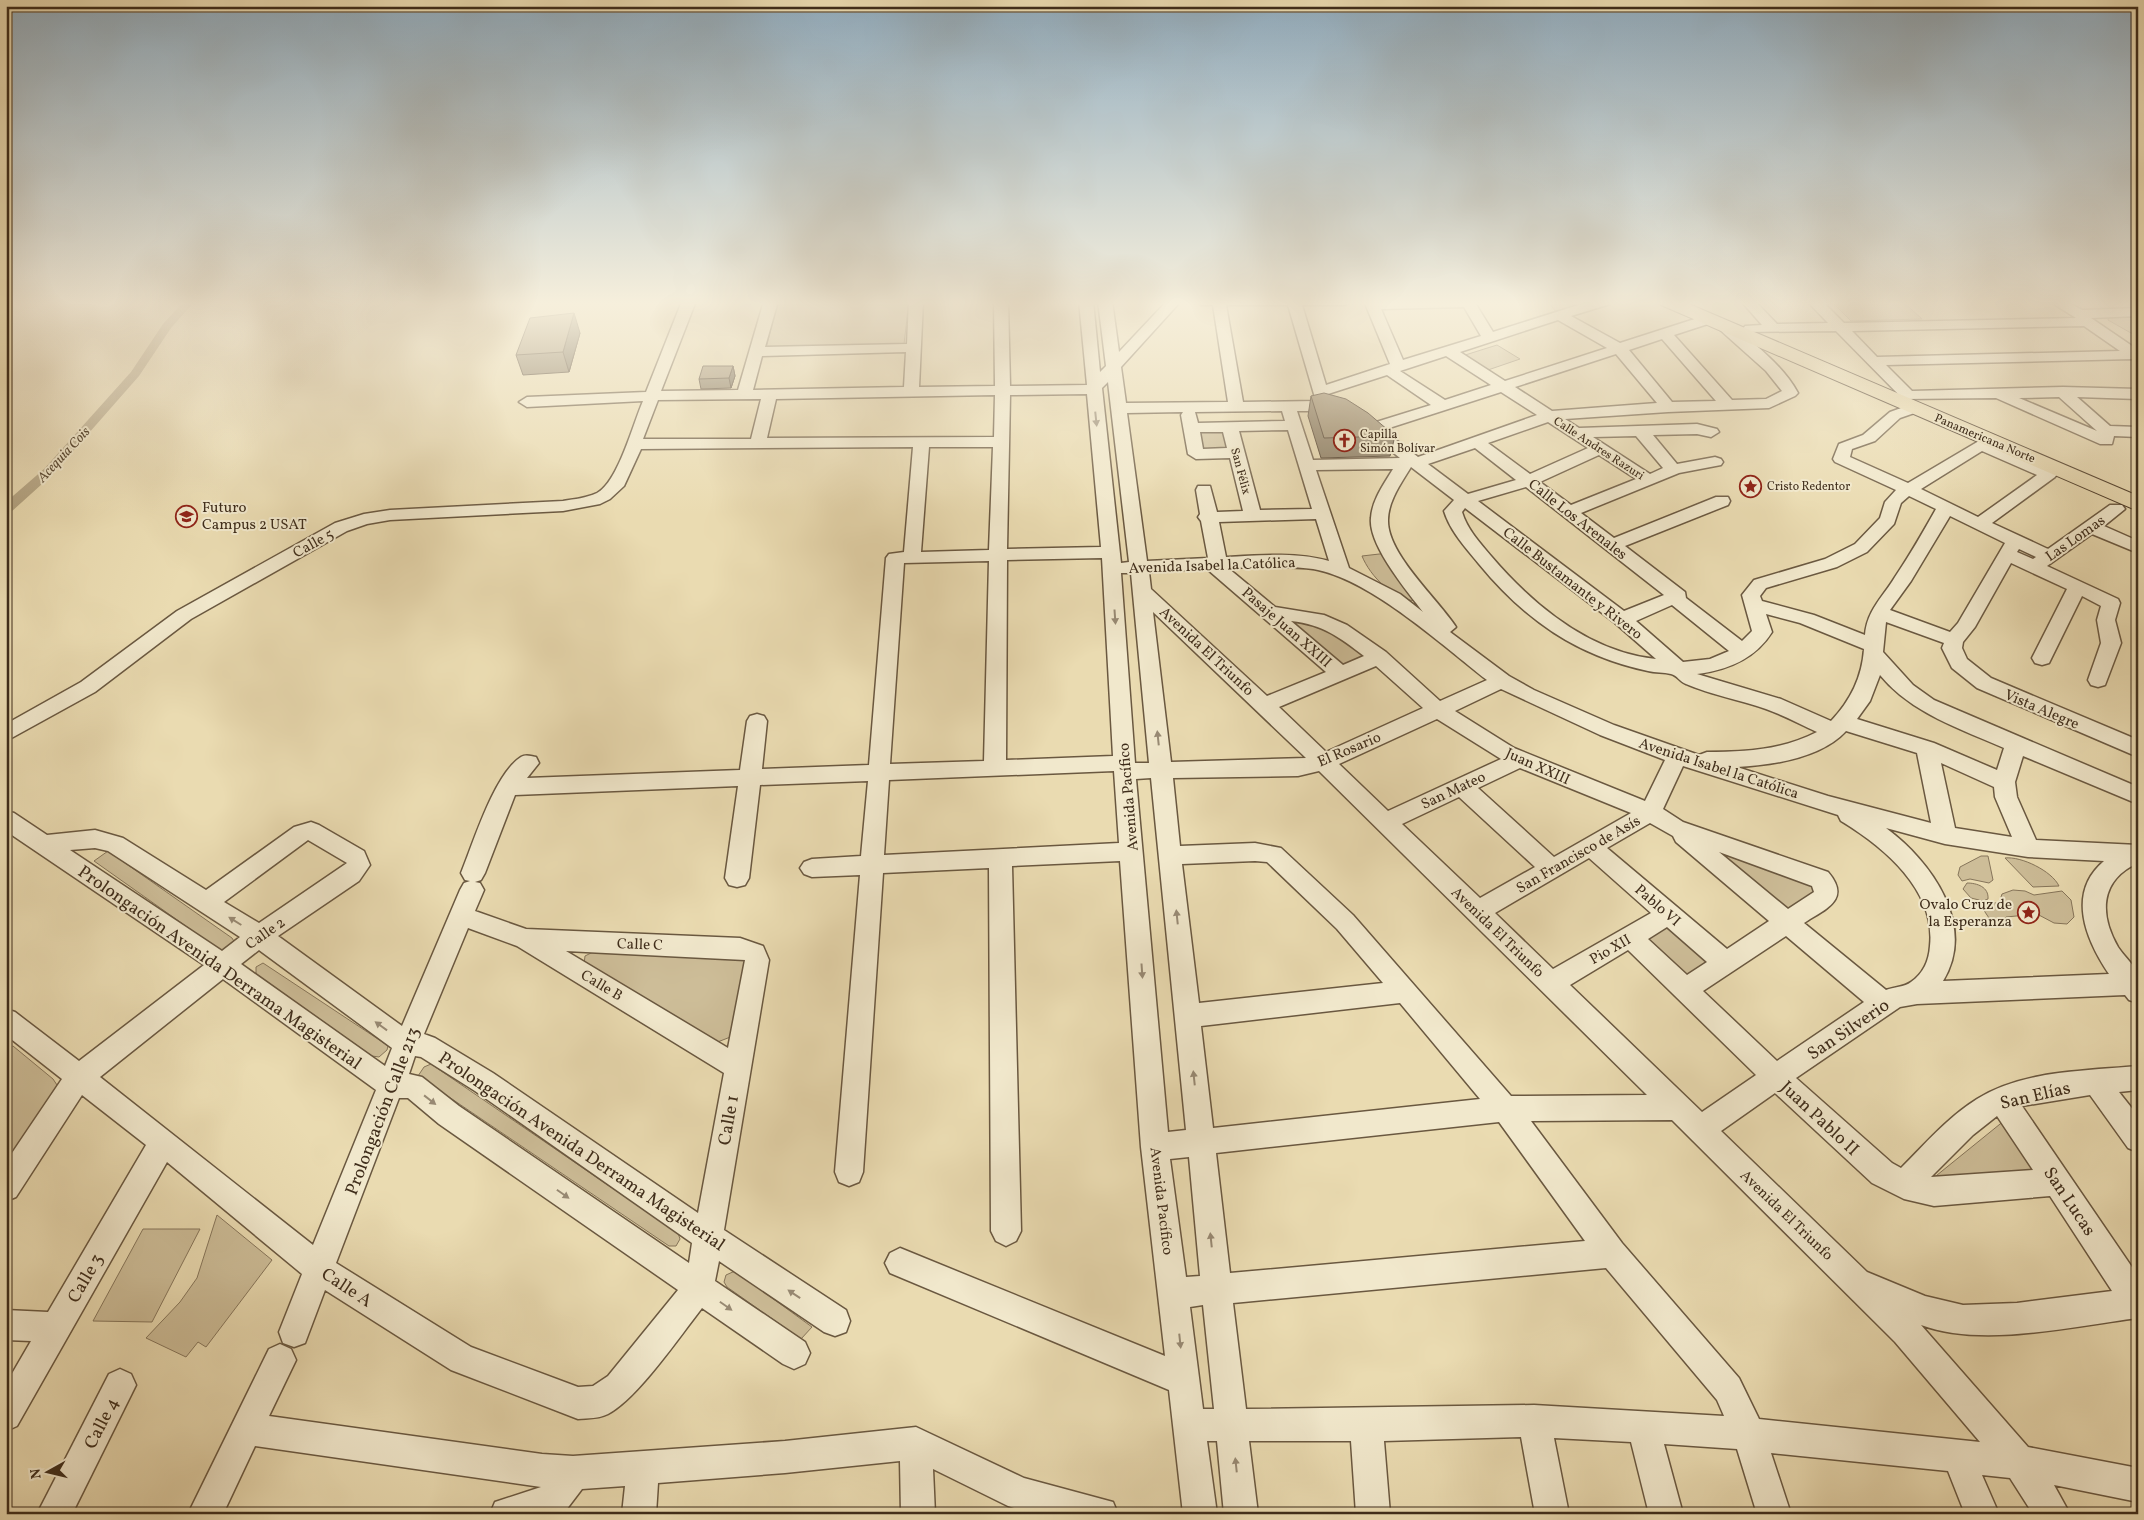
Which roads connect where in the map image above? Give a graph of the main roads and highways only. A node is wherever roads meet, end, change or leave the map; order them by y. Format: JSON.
{"nodes":[{"id":1,"x":1838,"y":372,"type":"edge"},
{"id":2,"x":1845,"y":372,"type":"edge"},
{"id":3,"x":1911,"y":402,"type":"junction"},
{"id":4,"x":2138,"y":495,"type":"edge"},
{"id":5,"x":2138,"y":504,"type":"edge"}],
"edges":[{"from":1,"to":3,"type":"highway","name":"Panamericana Norte"},
{"from":2,"to":3,"type":"highway","name":"Panamericana Norte"},
{"from":3,"to":4,"type":"highway","name":"Panamericana Norte"},
{"from":3,"to":5,"type":"highway","name":"Panamericana Norte"}]}
